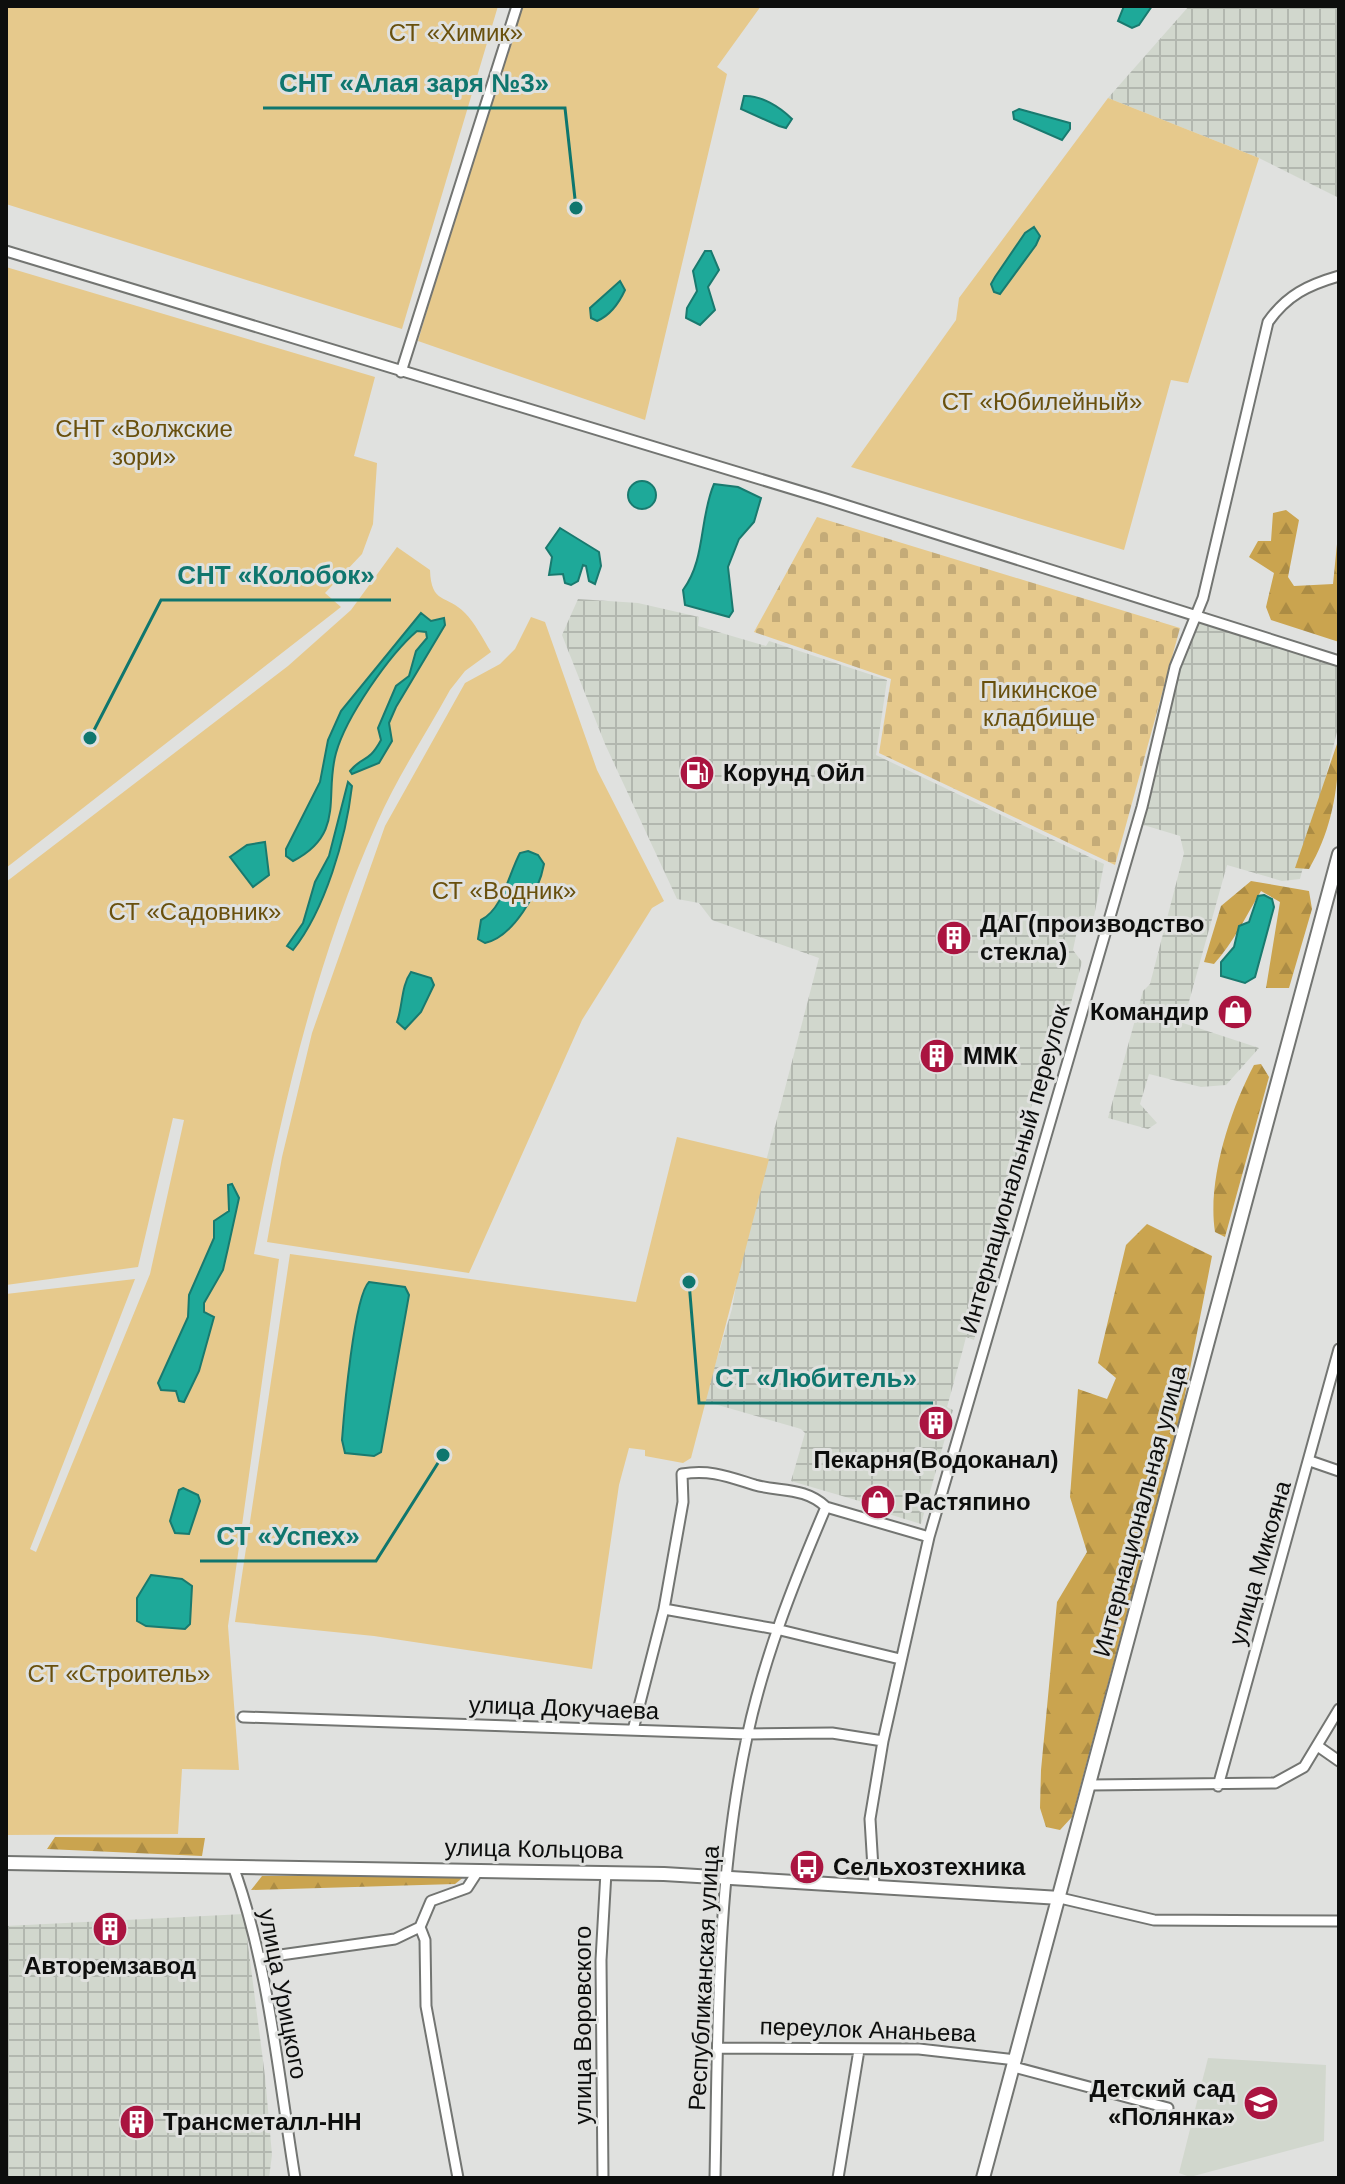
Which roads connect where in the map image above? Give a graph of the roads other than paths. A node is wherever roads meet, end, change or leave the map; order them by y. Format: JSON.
{"nodes":[{"id":1,"x":517,"y":6,"type":"edge"},
{"id":2,"x":6,"y":251,"type":"edge"},
{"id":3,"x":1339,"y":276,"type":"edge"},
{"id":4,"x":401,"y":372,"type":"junction"},
{"id":5,"x":1195,"y":618,"type":"junction"},
{"id":6,"x":1339,"y":661,"type":"edge"},
{"id":7,"x":1339,"y":854,"type":"edge"},
{"id":8,"x":1339,"y":1353,"type":"edge"},
{"id":9,"x":1310,"y":1461,"type":"junction"},
{"id":10,"x":1339,"y":1471,"type":"edge"},
{"id":11,"x":826,"y":1507,"type":"junction"},
{"id":12,"x":929,"y":1537,"type":"junction"},
{"id":13,"x":664,"y":1609,"type":"junction"},
{"id":14,"x":776,"y":1629,"type":"junction"},
{"id":15,"x":900,"y":1659,"type":"junction"},
{"id":16,"x":1339,"y":1709,"type":"edge"},
{"id":17,"x":243,"y":1717,"type":"dead end"},
{"id":18,"x":633,"y":1730,"type":"junction"},
{"id":19,"x":747,"y":1734,"type":"junction"},
{"id":20,"x":883,"y":1741,"type":"junction"},
{"id":21,"x":1319,"y":1747,"type":"junction"},
{"id":22,"x":1339,"y":1761,"type":"edge"},
{"id":23,"x":1090,"y":1785,"type":"junction"},
{"id":24,"x":1218,"y":1786,"type":"junction"},
{"id":25,"x":6,"y":1863,"type":"edge"},
{"id":26,"x":233,"y":1866,"type":"junction"},
{"id":27,"x":478,"y":1871,"type":"junction"},
{"id":28,"x":606,"y":1872,"type":"junction"},
{"id":29,"x":727,"y":1876,"type":"junction"},
{"id":30,"x":874,"y":1885,"type":"junction"},
{"id":31,"x":1060,"y":1898,"type":"junction"},
{"id":32,"x":1339,"y":1921,"type":"edge"},
{"id":33,"x":420,"y":1927,"type":"junction"},
{"id":34,"x":259,"y":1958,"type":"junction"},
{"id":35,"x":718,"y":2048,"type":"junction"},
{"id":36,"x":859,"y":2050,"type":"junction"},
{"id":37,"x":1015,"y":2063,"type":"junction"},
{"id":38,"x":1168,"y":2108,"type":"dead end"},
{"id":39,"x":295,"y":2178,"type":"edge"},
{"id":40,"x":458,"y":2178,"type":"edge"},
{"id":41,"x":603,"y":2178,"type":"edge"},
{"id":42,"x":715,"y":2178,"type":"edge"},
{"id":43,"x":838,"y":2178,"type":"edge"},
{"id":44,"x":983,"y":2178,"type":"edge"}],
"edges":[{"from":1,"to":4,"type":"street"},
{"from":2,"to":4,"type":"street"},
{"from":3,"to":5,"type":"street","name":"Интернациональный переулок"},
{"from":4,"to":5,"type":"street"},
{"from":5,"to":6,"type":"street"},
{"from":5,"to":12,"type":"street","name":"Интернациональный переулок"},
{"from":7,"to":23,"type":"main road","name":"Интернациональная улица"},
{"from":8,"to":9,"type":"street","name":"улица Микояна"},
{"from":9,"to":10,"type":"street"},
{"from":9,"to":24,"type":"street","name":"улица Микояна"},
{"from":11,"to":12,"type":"street"},
{"from":11,"to":13,"type":"street"},
{"from":11,"to":14,"type":"street","name":"Республиканская улица"},
{"from":12,"to":15,"type":"street","name":"Интернациональный переулок"},
{"from":13,"to":14,"type":"street"},
{"from":13,"to":18,"type":"street"},
{"from":14,"to":15,"type":"street"},
{"from":14,"to":19,"type":"street","name":"Республиканская улица"},
{"from":15,"to":20,"type":"street","name":"Интернациональный переулок"},
{"from":16,"to":21,"type":"street"},
{"from":17,"to":18,"type":"street","name":"улица Докучаева"},
{"from":18,"to":19,"type":"street","name":"улица Докучаева"},
{"from":19,"to":20,"type":"street","name":"улица Докучаева"},
{"from":19,"to":29,"type":"street","name":"Республиканская улица"},
{"from":20,"to":30,"type":"street","name":"Интернациональный переулок"},
{"from":21,"to":22,"type":"street"},
{"from":21,"to":24,"type":"street"},
{"from":23,"to":24,"type":"street"},
{"from":23,"to":31,"type":"main road","name":"Интернациональная улица"},
{"from":25,"to":26,"type":"main road","name":"улица Кольцова"},
{"from":26,"to":27,"type":"main road","name":"улица Кольцова"},
{"from":26,"to":34,"type":"street","name":"улица Урицкого"},
{"from":27,"to":28,"type":"main road","name":"улица Кольцова"},
{"from":27,"to":33,"type":"street"},
{"from":28,"to":29,"type":"main road","name":"улица Кольцова"},
{"from":28,"to":41,"type":"street","name":"улица Воровского"},
{"from":29,"to":30,"type":"main road","name":"улица Кольцова"},
{"from":29,"to":35,"type":"street","name":"Республиканская улица"},
{"from":30,"to":31,"type":"main road","name":"улица Кольцова"},
{"from":31,"to":32,"type":"street"},
{"from":31,"to":37,"type":"main road","name":"Интернациональная улица"},
{"from":33,"to":34,"type":"street"},
{"from":33,"to":40,"type":"street"},
{"from":34,"to":39,"type":"street","name":"улица Урицкого"},
{"from":35,"to":36,"type":"street","name":"переулок Ананьева"},
{"from":35,"to":42,"type":"street","name":"Республиканская улица"},
{"from":36,"to":37,"type":"street","name":"переулок Ананьева"},
{"from":36,"to":43,"type":"street"},
{"from":37,"to":38,"type":"street","name":"переулок Ананьева"},
{"from":37,"to":44,"type":"main road","name":"Интернациональная улица"}]}
